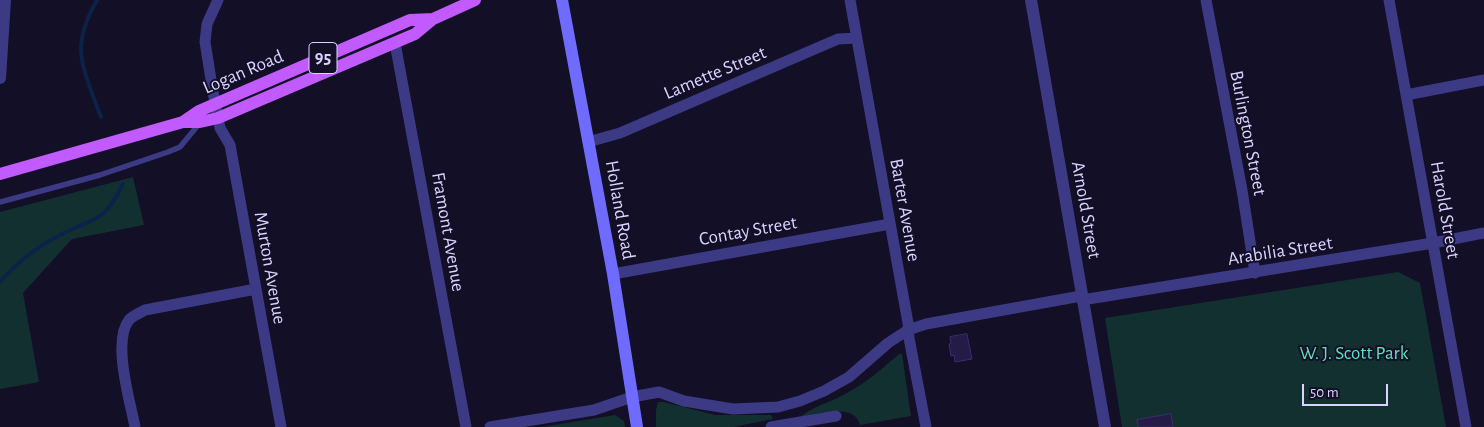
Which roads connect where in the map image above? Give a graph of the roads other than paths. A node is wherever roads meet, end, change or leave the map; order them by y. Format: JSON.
{"nodes":[{"id":1,"x":218,"y":0,"type":"edge"},
{"id":2,"x":475,"y":0,"type":"edge"},
{"id":3,"x":562,"y":0,"type":"edge"},
{"id":4,"x":850,"y":0,"type":"edge"},
{"id":5,"x":1032,"y":0,"type":"edge"},
{"id":6,"x":1206,"y":0,"type":"edge"},
{"id":7,"x":1389,"y":0,"type":"edge"},
{"id":8,"x":3,"y":7,"type":"edge"},
{"id":9,"x":433,"y":19,"type":"junction"},
{"id":10,"x":856,"y":38,"type":"junction"},
{"id":11,"x":395,"y":43,"type":"junction"},
{"id":12,"x":0,"y":78,"type":"edge"},
{"id":13,"x":1484,"y":80,"type":"edge"},
{"id":14,"x":1406,"y":95,"type":"junction"},
{"id":15,"x":215,"y":104,"type":"junction"},
{"id":16,"x":218,"y":118,"type":"junction"},
{"id":17,"x":183,"y":122,"type":"junction"},
{"id":18,"x":200,"y":122,"type":"junction"},
{"id":19,"x":588,"y":142,"type":"junction"},
{"id":20,"x":0,"y":174,"type":"edge"},
{"id":21,"x":0,"y":202,"type":"edge"},
{"id":22,"x":890,"y":224,"type":"junction"},
{"id":23,"x":1484,"y":233,"type":"edge"},
{"id":24,"x":1433,"y":243,"type":"junction"},
{"id":25,"x":1255,"y":273,"type":"junction"},
{"id":26,"x":613,"y":274,"type":"junction"},
{"id":27,"x":256,"y":289,"type":"junction"},
{"id":28,"x":1082,"y":298,"type":"junction"},
{"id":29,"x":908,"y":330,"type":"junction"},
{"id":30,"x":632,"y":398,"type":"junction"},
{"id":31,"x":782,"y":406,"type":"junction"},
{"id":32,"x":836,"y":416,"type":"dead end"},
{"id":33,"x":786,"y":424,"type":"junction"},
{"id":34,"x":135,"y":427,"type":"edge"},
{"id":35,"x":281,"y":427,"type":"edge"},
{"id":36,"x":466,"y":427,"type":"edge"},
{"id":37,"x":490,"y":427,"type":"edge"},
{"id":38,"x":637,"y":427,"type":"edge"},
{"id":39,"x":770,"y":427,"type":"edge"},
{"id":40,"x":926,"y":427,"type":"edge"},
{"id":41,"x":1105,"y":427,"type":"edge"},
{"id":42,"x":1466,"y":427,"type":"edge"}],
"edges":[{"from":1,"to":15,"type":"street","name":"Murton Avenue"},
{"from":2,"to":9,"type":"main road","name":"Logan Road","number":"95"},
{"from":3,"to":19,"type":"main road","name":"Holland Road"},
{"from":4,"to":10,"type":"street","name":"Barter Avenue"},
{"from":5,"to":28,"type":"street","name":"Arnold Street"},
{"from":6,"to":25,"type":"street","name":"Burlington Street"},
{"from":7,"to":14,"type":"street","name":"Harold Street"},
{"from":8,"to":12,"type":"street"},
{"from":9,"to":11,"type":"main road","name":"Logan Road","number":"95"},
{"from":9,"to":15,"type":"main road","name":"Logan Road","number":"95"},
{"from":10,"to":19,"type":"street","name":"Lamette Street"},
{"from":10,"to":22,"type":"street","name":"Barter Avenue"},
{"from":11,"to":16,"type":"main road","name":"Logan Road","number":"95"},
{"from":11,"to":36,"type":"street","name":"Framont Avenue"},
{"from":13,"to":14,"type":"street"},
{"from":14,"to":24,"type":"street","name":"Harold Street"},
{"from":15,"to":16,"type":"street","name":"Murton Avenue"},
{"from":15,"to":17,"type":"main road","name":"Logan Road","number":"95"},
{"from":16,"to":18,"type":"main road","name":"Logan Road","number":"95"},
{"from":16,"to":27,"type":"street","name":"Murton Avenue"},
{"from":17,"to":18,"type":"main road","name":"Logan Road","number":"95"},
{"from":17,"to":20,"type":"main road","name":"Logan Road","number":"95"},
{"from":18,"to":21,"type":"lane","name":"Logan Road"},
{"from":19,"to":26,"type":"main road","name":"Holland Road"},
{"from":22,"to":26,"type":"street","name":"Contay Street"},
{"from":22,"to":29,"type":"street","name":"Barter Avenue"},
{"from":23,"to":24,"type":"street","name":"Arabilia Street"},
{"from":24,"to":25,"type":"street","name":"Arabilia Street"},
{"from":24,"to":42,"type":"street","name":"Harold Street"},
{"from":25,"to":28,"type":"street","name":"Arabilia Street"},
{"from":26,"to":30,"type":"main road","name":"Holland Road"},
{"from":27,"to":34,"type":"street"},
{"from":27,"to":35,"type":"street","name":"Murton Avenue"},
{"from":28,"to":29,"type":"street","name":"Arabilia Street"},
{"from":28,"to":41,"type":"street","name":"Arnold Street"},
{"from":29,"to":31,"type":"street","name":"Arabilia Street"},
{"from":29,"to":40,"type":"street","name":"Barter Avenue"},
{"from":30,"to":31,"type":"street","name":"Arabilia Street"},
{"from":30,"to":37,"type":"street","name":"Arabilia Street"},
{"from":30,"to":38,"type":"main road","name":"Holland Road"},
{"from":31,"to":33,"type":"street"},
{"from":32,"to":33,"type":"street"},
{"from":33,"to":39,"type":"street"}]}
